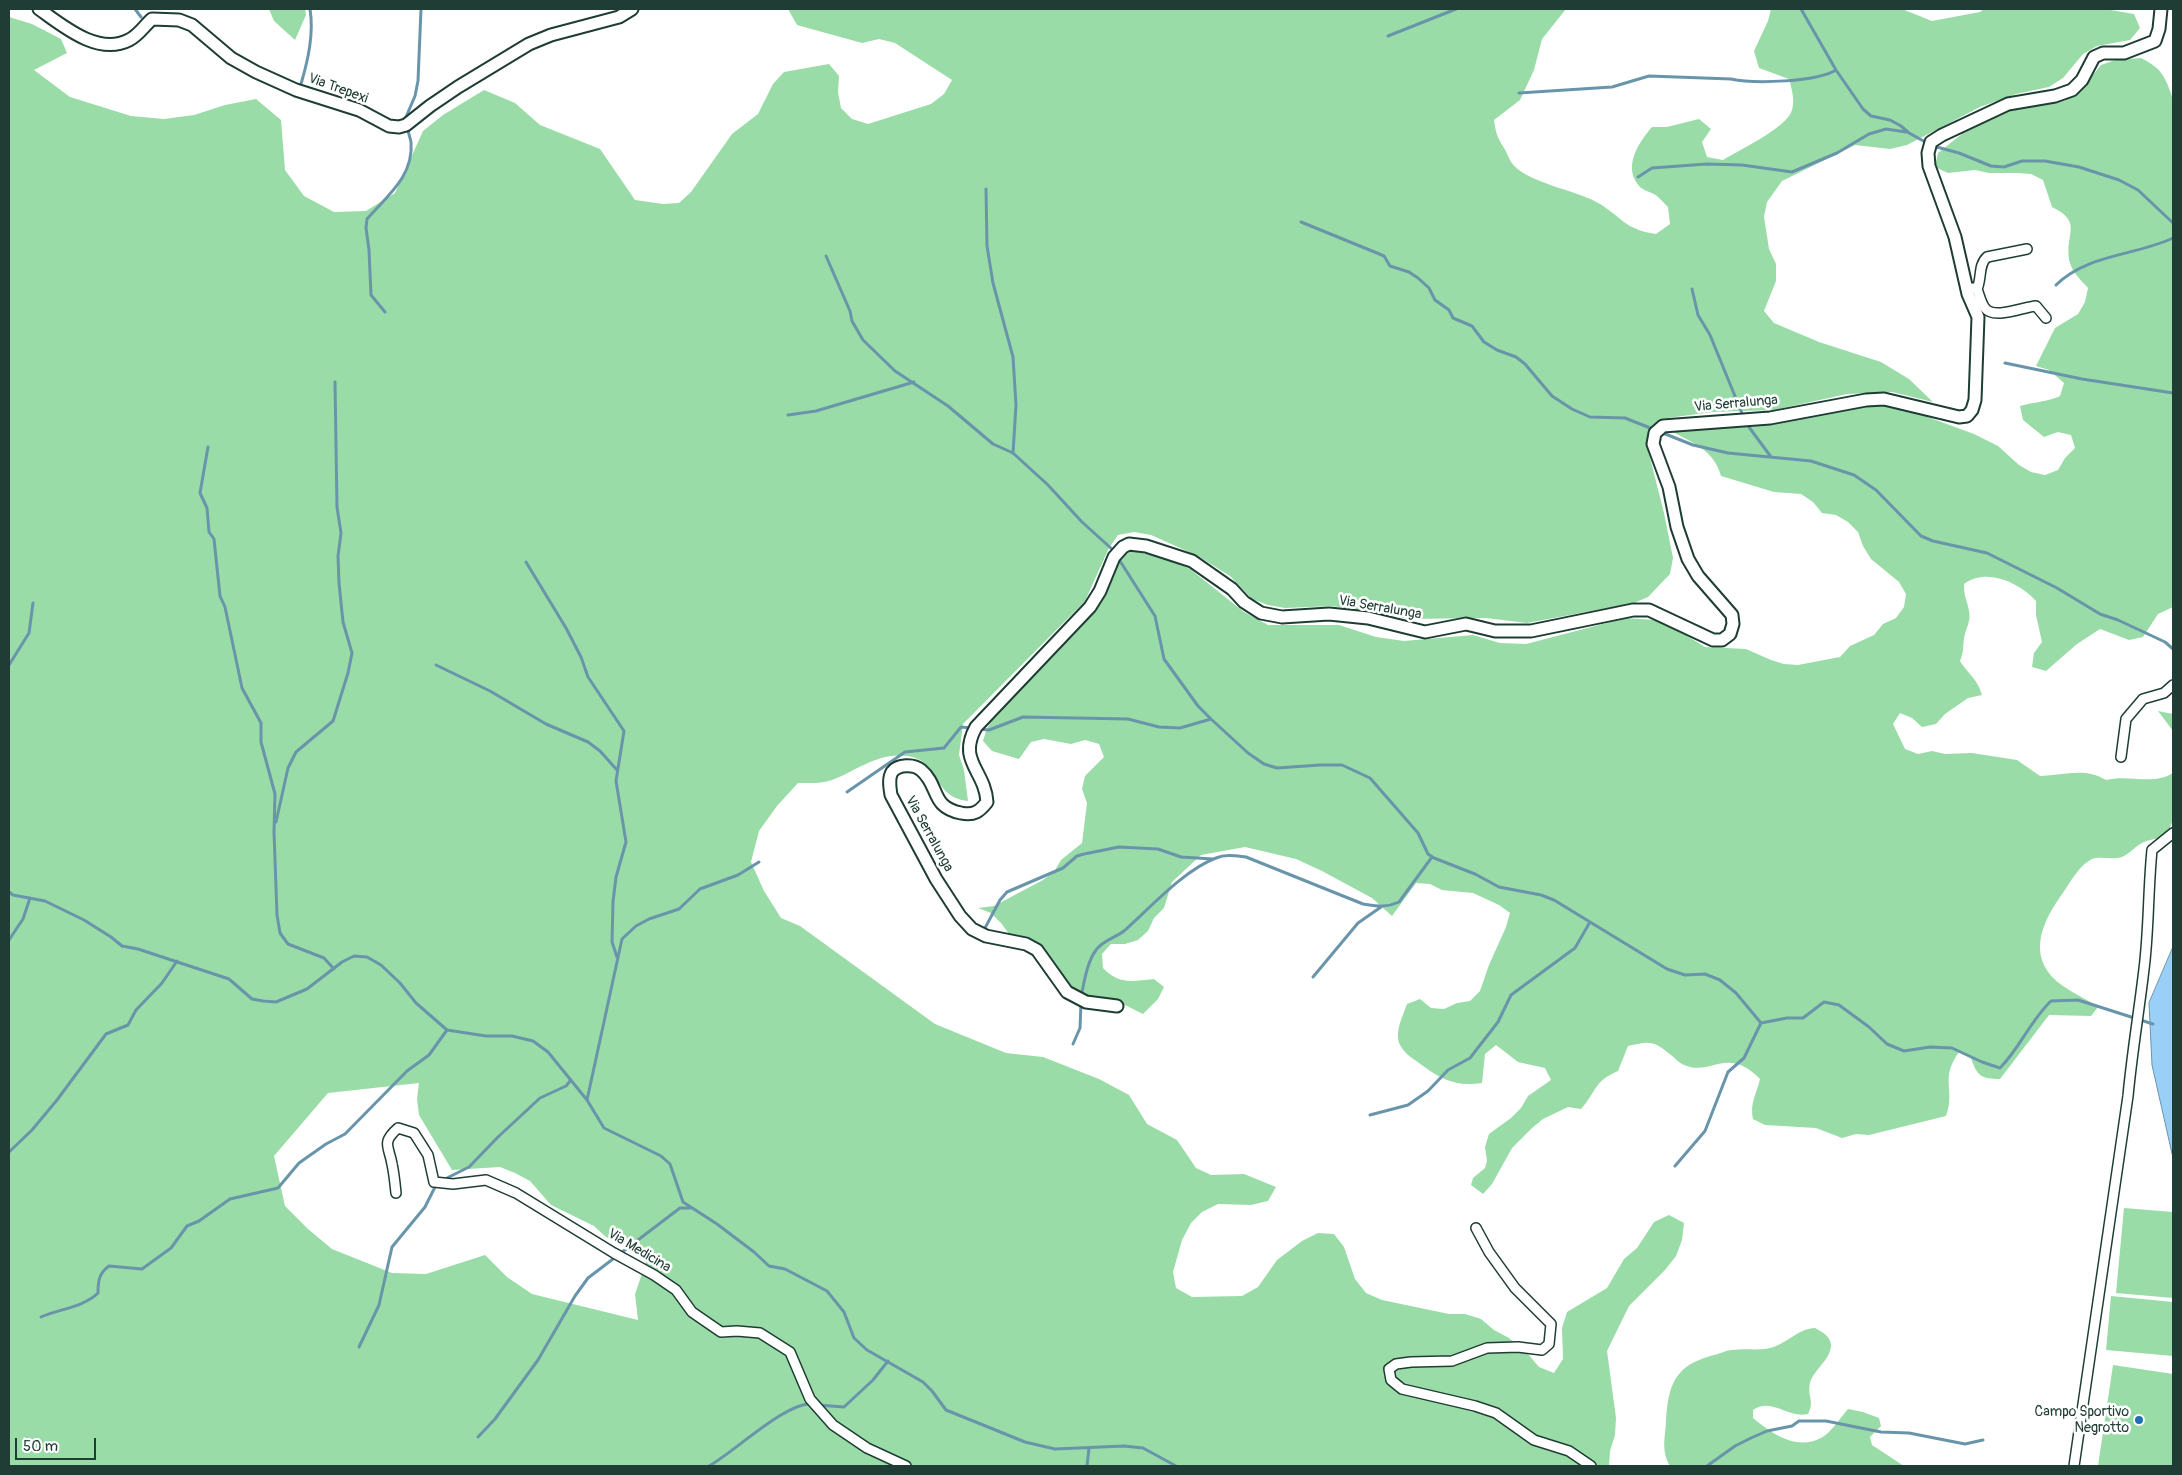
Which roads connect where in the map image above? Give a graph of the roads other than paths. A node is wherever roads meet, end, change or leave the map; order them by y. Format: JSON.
{"nodes":[{"id":1,"x":39,"y":9,"type":"edge"},
{"id":2,"x":632,"y":9,"type":"edge"},
{"id":3,"x":2160,"y":9,"type":"edge"},
{"id":4,"x":2027,"y":249,"type":"dead end"},
{"id":5,"x":1971,"y":288,"type":"junction"},
{"id":6,"x":2046,"y":318,"type":"dead end"},
{"id":7,"x":2173,"y":685,"type":"edge"},
{"id":8,"x":2121,"y":757,"type":"dead end"},
{"id":9,"x":2173,"y":834,"type":"edge"},
{"id":10,"x":1117,"y":1006,"type":"dead end"},
{"id":11,"x":396,"y":1193,"type":"dead end"},
{"id":12,"x":1476,"y":1228,"type":"dead end"},
{"id":13,"x":906,"y":1466,"type":"edge"},
{"id":14,"x":1591,"y":1466,"type":"edge"},
{"id":15,"x":2074,"y":1466,"type":"edge"}],
"edges":[{"from":1,"to":2,"type":"street","name":"Via Trepexi"},
{"from":3,"to":5,"type":"street","name":"Via Serralunga"},
{"from":4,"to":5,"type":"street"},
{"from":5,"to":6,"type":"street","name":"Via Serralunga"},
{"from":5,"to":10,"type":"street","name":"Via Serralunga"},
{"from":7,"to":8,"type":"street"},
{"from":9,"to":15,"type":"street"},
{"from":11,"to":13,"type":"street","name":"Via Medicina"},
{"from":12,"to":14,"type":"street"}]}
